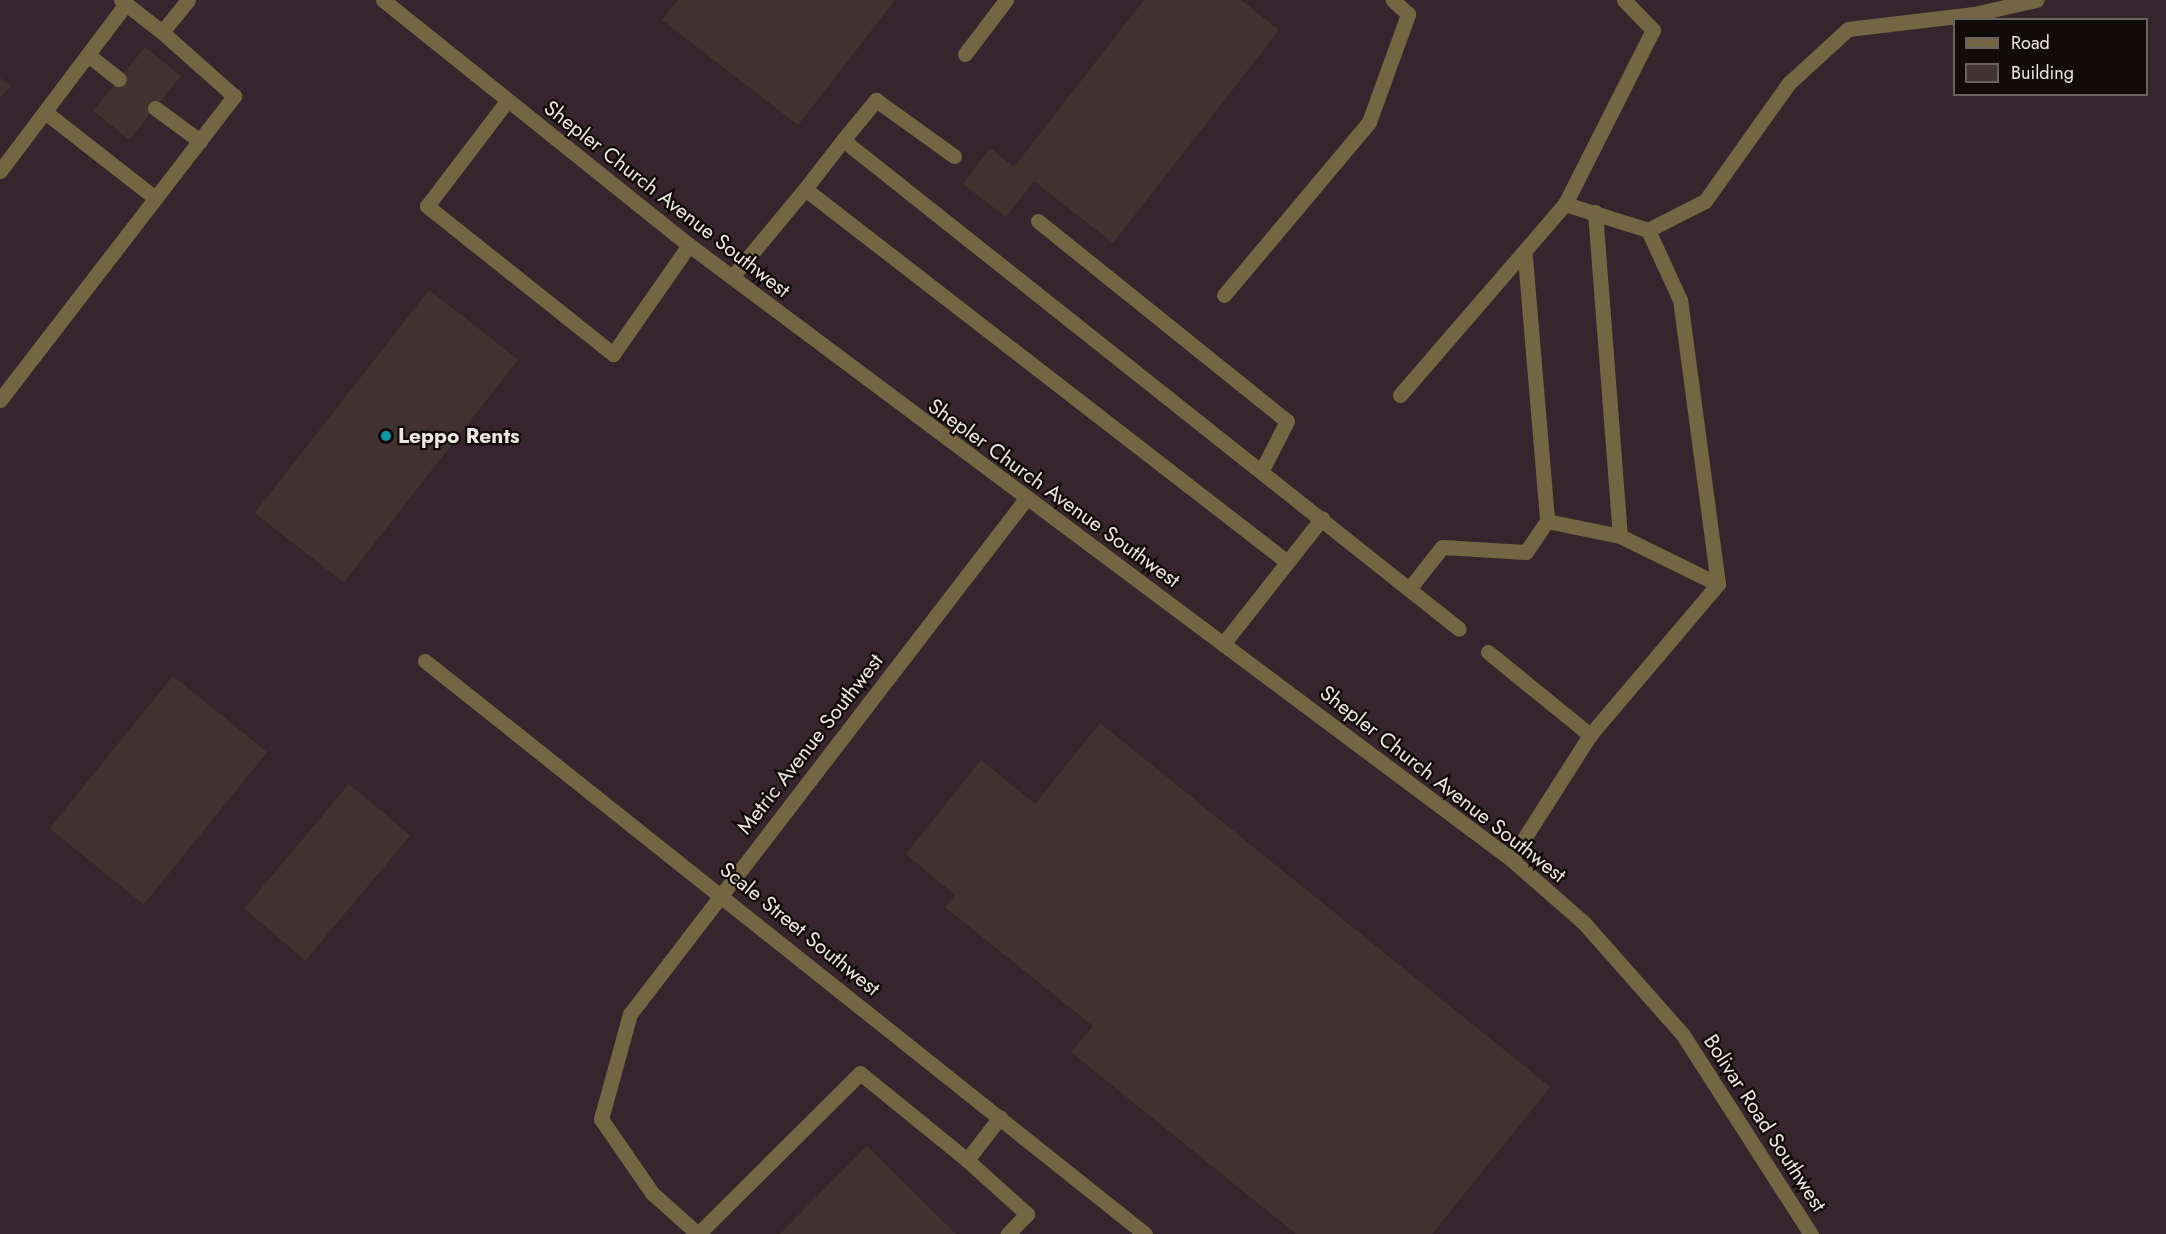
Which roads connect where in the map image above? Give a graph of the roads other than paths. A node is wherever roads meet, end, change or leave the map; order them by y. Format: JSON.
{"nodes":[{"id":1,"x":188,"y":0,"type":"edge"},
{"id":2,"x":383,"y":0,"type":"edge"},
{"id":3,"x":1006,"y":0,"type":"edge"},
{"id":4,"x":1393,"y":0,"type":"edge"},
{"id":5,"x":1624,"y":0,"type":"edge"},
{"id":6,"x":2036,"y":0,"type":"edge"},
{"id":7,"x":124,"y":2,"type":"edge"},
{"id":8,"x":162,"y":32,"type":"junction"},
{"id":9,"x":965,"y":54,"type":"dead end"},
{"id":10,"x":88,"y":55,"type":"junction"},
{"id":11,"x":119,"y":79,"type":"dead end"},
{"id":12,"x":507,"y":101,"type":"junction"},
{"id":13,"x":155,"y":108,"type":"dead end"},
{"id":14,"x":45,"y":112,"type":"junction"},
{"id":15,"x":843,"y":140,"type":"junction"},
{"id":16,"x":200,"y":141,"type":"junction"},
{"id":17,"x":954,"y":156,"type":"dead end"},
{"id":18,"x":0,"y":171,"type":"edge"},
{"id":19,"x":805,"y":189,"type":"junction"},
{"id":20,"x":155,"y":198,"type":"junction"},
{"id":21,"x":1565,"y":204,"type":"junction"},
{"id":22,"x":1595,"y":212,"type":"junction"},
{"id":23,"x":1038,"y":221,"type":"dead end"},
{"id":24,"x":1648,"y":230,"type":"junction"},
{"id":25,"x":689,"y":245,"type":"junction"},
{"id":26,"x":1525,"y":257,"type":"junction"},
{"id":27,"x":732,"y":277,"type":"junction"},
{"id":28,"x":1224,"y":295,"type":"dead end"},
{"id":29,"x":1400,"y":395,"type":"dead end"},
{"id":30,"x":0,"y":399,"type":"edge"},
{"id":31,"x":1262,"y":470,"type":"junction"},
{"id":32,"x":1025,"y":500,"type":"junction"},
{"id":33,"x":1322,"y":518,"type":"junction"},
{"id":34,"x":1546,"y":521,"type":"junction"},
{"id":35,"x":1620,"y":536,"type":"junction"},
{"id":36,"x":1286,"y":561,"type":"junction"},
{"id":37,"x":1718,"y":584,"type":"junction"},
{"id":38,"x":1409,"y":589,"type":"junction"},
{"id":39,"x":1460,"y":629,"type":"dead end"},
{"id":40,"x":1223,"y":644,"type":"junction"},
{"id":41,"x":1488,"y":652,"type":"dead end"},
{"id":42,"x":425,"y":661,"type":"dead end"},
{"id":43,"x":1590,"y":735,"type":"junction"},
{"id":44,"x":1511,"y":859,"type":"junction"},
{"id":45,"x":721,"y":892,"type":"junction"},
{"id":46,"x":1683,"y":1035,"type":"joint"},
{"id":47,"x":1000,"y":1117,"type":"junction"},
{"id":48,"x":967,"y":1160,"type":"junction"},
{"id":49,"x":698,"y":1234,"type":"edge"},
{"id":50,"x":1008,"y":1234,"type":"edge"},
{"id":51,"x":1145,"y":1234,"type":"edge"},
{"id":52,"x":1811,"y":1234,"type":"edge"}],
"edges":[{"from":1,"to":8,"type":"street"},
{"from":2,"to":12,"type":"street","name":"Shepler Church Avenue Southwest"},
{"from":3,"to":9,"type":"street"},
{"from":4,"to":28,"type":"street"},
{"from":5,"to":21,"type":"street"},
{"from":6,"to":24,"type":"street"},
{"from":7,"to":8,"type":"street"},
{"from":7,"to":10,"type":"street"},
{"from":8,"to":16,"type":"street"},
{"from":10,"to":11,"type":"street"},
{"from":10,"to":14,"type":"street"},
{"from":12,"to":25,"type":"street","name":"Shepler Church Avenue Southwest"},
{"from":12,"to":25,"type":"street"},
{"from":13,"to":16,"type":"street"},
{"from":14,"to":18,"type":"street"},
{"from":14,"to":20,"type":"street"},
{"from":15,"to":17,"type":"street"},
{"from":15,"to":19,"type":"street"},
{"from":15,"to":31,"type":"street"},
{"from":16,"to":20,"type":"street"},
{"from":19,"to":27,"type":"street"},
{"from":19,"to":36,"type":"street"},
{"from":20,"to":30,"type":"street"},
{"from":21,"to":22,"type":"street"},
{"from":21,"to":26,"type":"street"},
{"from":22,"to":24,"type":"street"},
{"from":22,"to":35,"type":"street"},
{"from":23,"to":31,"type":"street"},
{"from":24,"to":37,"type":"street"},
{"from":25,"to":27,"type":"street","name":"Shepler Church Avenue Southwest"},
{"from":26,"to":29,"type":"street"},
{"from":26,"to":34,"type":"street"},
{"from":27,"to":32,"type":"street","name":"Shepler Church Avenue Southwest"},
{"from":31,"to":33,"type":"street"},
{"from":32,"to":40,"type":"street","name":"Shepler Church Avenue Southwest"},
{"from":32,"to":45,"type":"street","name":"Metric Avenue Southwest"},
{"from":33,"to":36,"type":"street"},
{"from":33,"to":38,"type":"street"},
{"from":34,"to":35,"type":"street"},
{"from":34,"to":38,"type":"street"},
{"from":35,"to":37,"type":"street"},
{"from":36,"to":40,"type":"street"},
{"from":37,"to":43,"type":"street"},
{"from":38,"to":39,"type":"street"},
{"from":40,"to":44,"type":"street","name":"Shepler Church Avenue Southwest"},
{"from":41,"to":43,"type":"street"},
{"from":42,"to":45,"type":"street","name":"Scale Street Southwest"},
{"from":43,"to":44,"type":"street"},
{"from":44,"to":46,"type":"street","name":"Shepler Church Avenue Southwest"},
{"from":45,"to":47,"type":"street","name":"Scale Street Southwest"},
{"from":45,"to":49,"type":"street","name":"Metric Avenue Southwest"},
{"from":46,"to":52,"type":"street","name":"Bolivar Road Southwest"},
{"from":47,"to":48,"type":"street"},
{"from":47,"to":51,"type":"street","name":"Scale Street Southwest"},
{"from":48,"to":49,"type":"street"},
{"from":48,"to":50,"type":"street"}]}
